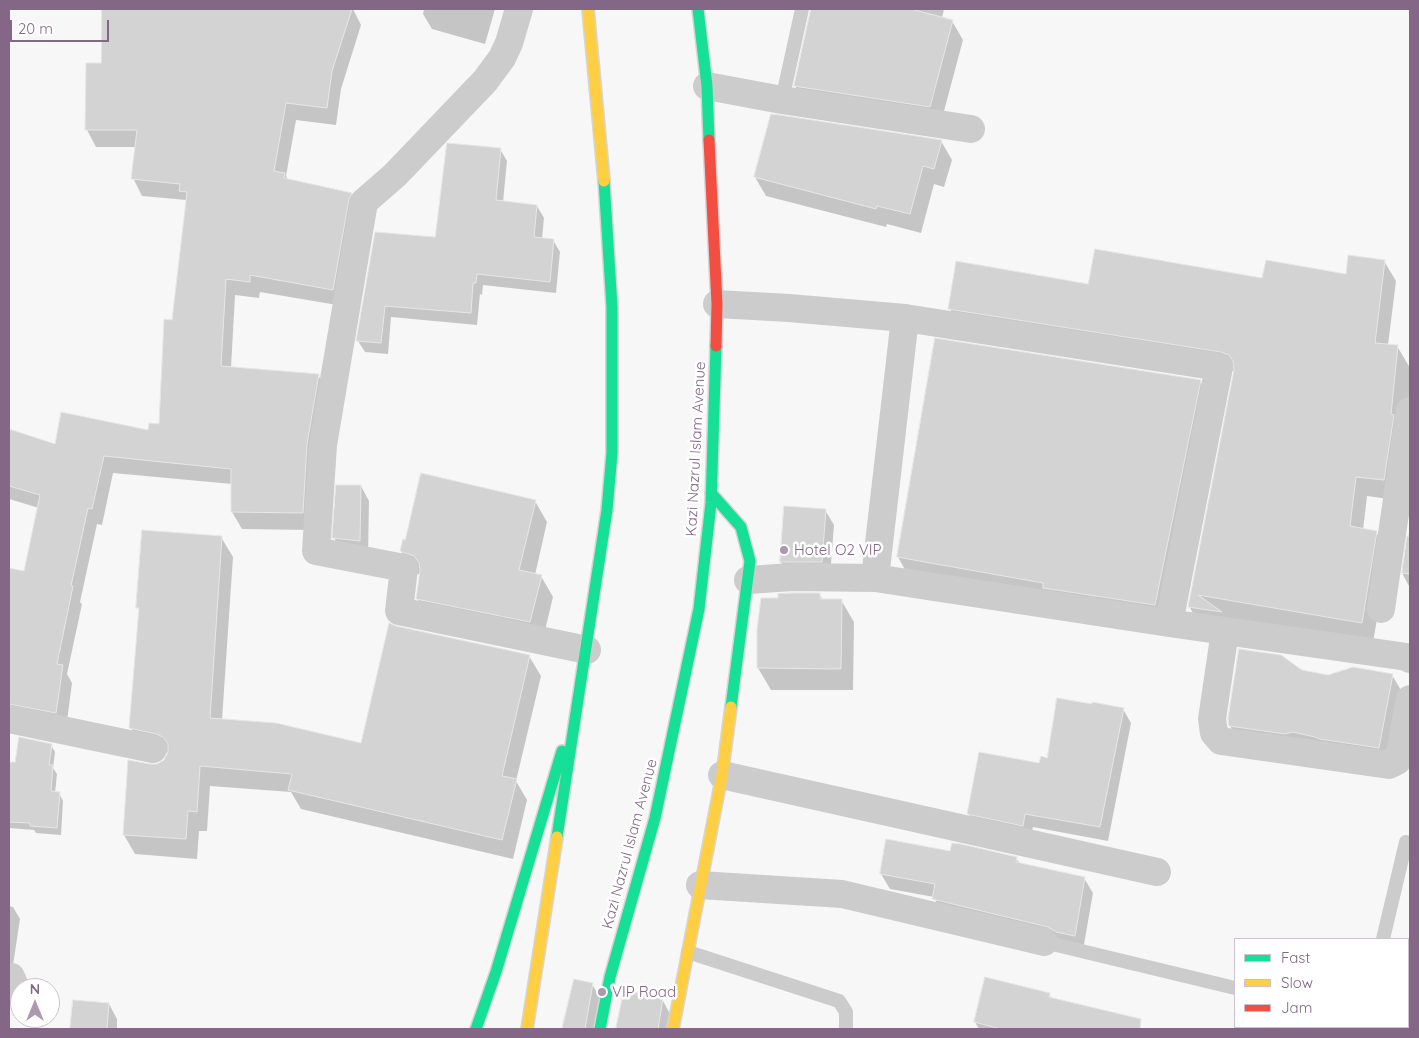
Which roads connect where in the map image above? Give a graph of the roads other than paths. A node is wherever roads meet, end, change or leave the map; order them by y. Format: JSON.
{"nodes":[{"id":1,"x":519,"y":9,"type":"edge"},
{"id":2,"x":588,"y":9,"type":"edge"},
{"id":3,"x":698,"y":9,"type":"edge"},
{"id":4,"x":802,"y":9,"type":"edge"},
{"id":5,"x":707,"y":86,"type":"junction"},
{"id":6,"x":782,"y":100,"type":"junction"},
{"id":7,"x":971,"y":129,"type":"dead end"},
{"id":8,"x":717,"y":304,"type":"junction"},
{"id":9,"x":905,"y":318,"type":"junction"},
{"id":10,"x":1410,"y":411,"type":"edge"},
{"id":11,"x":711,"y":493,"type":"junction"},
{"id":12,"x":875,"y":578,"type":"junction"},
{"id":13,"x":748,"y":580,"type":"junction"},
{"id":14,"x":1381,"y":609,"type":"dead end"},
{"id":15,"x":1169,"y":624,"type":"junction"},
{"id":16,"x":1225,"y":631,"type":"junction"},
{"id":17,"x":587,"y":650,"type":"junction"},
{"id":18,"x":1410,"y":659,"type":"edge"},
{"id":19,"x":581,"y":688,"type":"junction"},
{"id":20,"x":1410,"y":699,"type":"edge"},
{"id":21,"x":9,"y":719,"type":"edge"},
{"id":22,"x":153,"y":749,"type":"dead end"},
{"id":23,"x":722,"y":775,"type":"junction"},
{"id":24,"x":1406,"y":842,"type":"dead end"},
{"id":25,"x":1157,"y":872,"type":"dead end"},
{"id":26,"x":700,"y":884,"type":"junction"},
{"id":27,"x":1383,"y":938,"type":"edge"},
{"id":28,"x":1044,"y":942,"type":"joint"},
{"id":29,"x":688,"y":952,"type":"junction"},
{"id":30,"x":1234,"y":988,"type":"edge"},
{"id":31,"x":476,"y":1029,"type":"edge"},
{"id":32,"x":527,"y":1029,"type":"edge"},
{"id":33,"x":600,"y":1029,"type":"edge"},
{"id":34,"x":673,"y":1029,"type":"edge"},
{"id":35,"x":846,"y":1029,"type":"edge"}],
"edges":[{"from":1,"to":17,"type":"street"},
{"from":2,"to":17,"type":"main road"},
{"from":3,"to":5,"type":"main road","name":"Kazi Nazrul Islam Avenue"},
{"from":4,"to":6,"type":"lane"},
{"from":5,"to":6,"type":"street"},
{"from":5,"to":8,"type":"main road","name":"Kazi Nazrul Islam Avenue"},
{"from":6,"to":7,"type":"street"},
{"from":8,"to":9,"type":"street"},
{"from":8,"to":11,"type":"main road","name":"Kazi Nazrul Islam Avenue"},
{"from":9,"to":12,"type":"street"},
{"from":9,"to":15,"type":"street"},
{"from":10,"to":14,"type":"street"},
{"from":11,"to":13,"type":"main road"},
{"from":11,"to":33,"type":"main road","name":"Kazi Nazrul Islam Avenue"},
{"from":12,"to":13,"type":"street"},
{"from":12,"to":15,"type":"street"},
{"from":13,"to":23,"type":"main road"},
{"from":15,"to":16,"type":"street"},
{"from":16,"to":18,"type":"street"},
{"from":16,"to":20,"type":"street"},
{"from":17,"to":19,"type":"main road"},
{"from":19,"to":31,"type":"main road"},
{"from":19,"to":32,"type":"main road"},
{"from":21,"to":22,"type":"street"},
{"from":23,"to":25,"type":"street"},
{"from":23,"to":26,"type":"main road"},
{"from":24,"to":27,"type":"lane"},
{"from":26,"to":28,"type":"street"},
{"from":26,"to":29,"type":"main road"},
{"from":28,"to":30,"type":"lane"},
{"from":29,"to":34,"type":"main road"},
{"from":29,"to":35,"type":"lane"}]}
